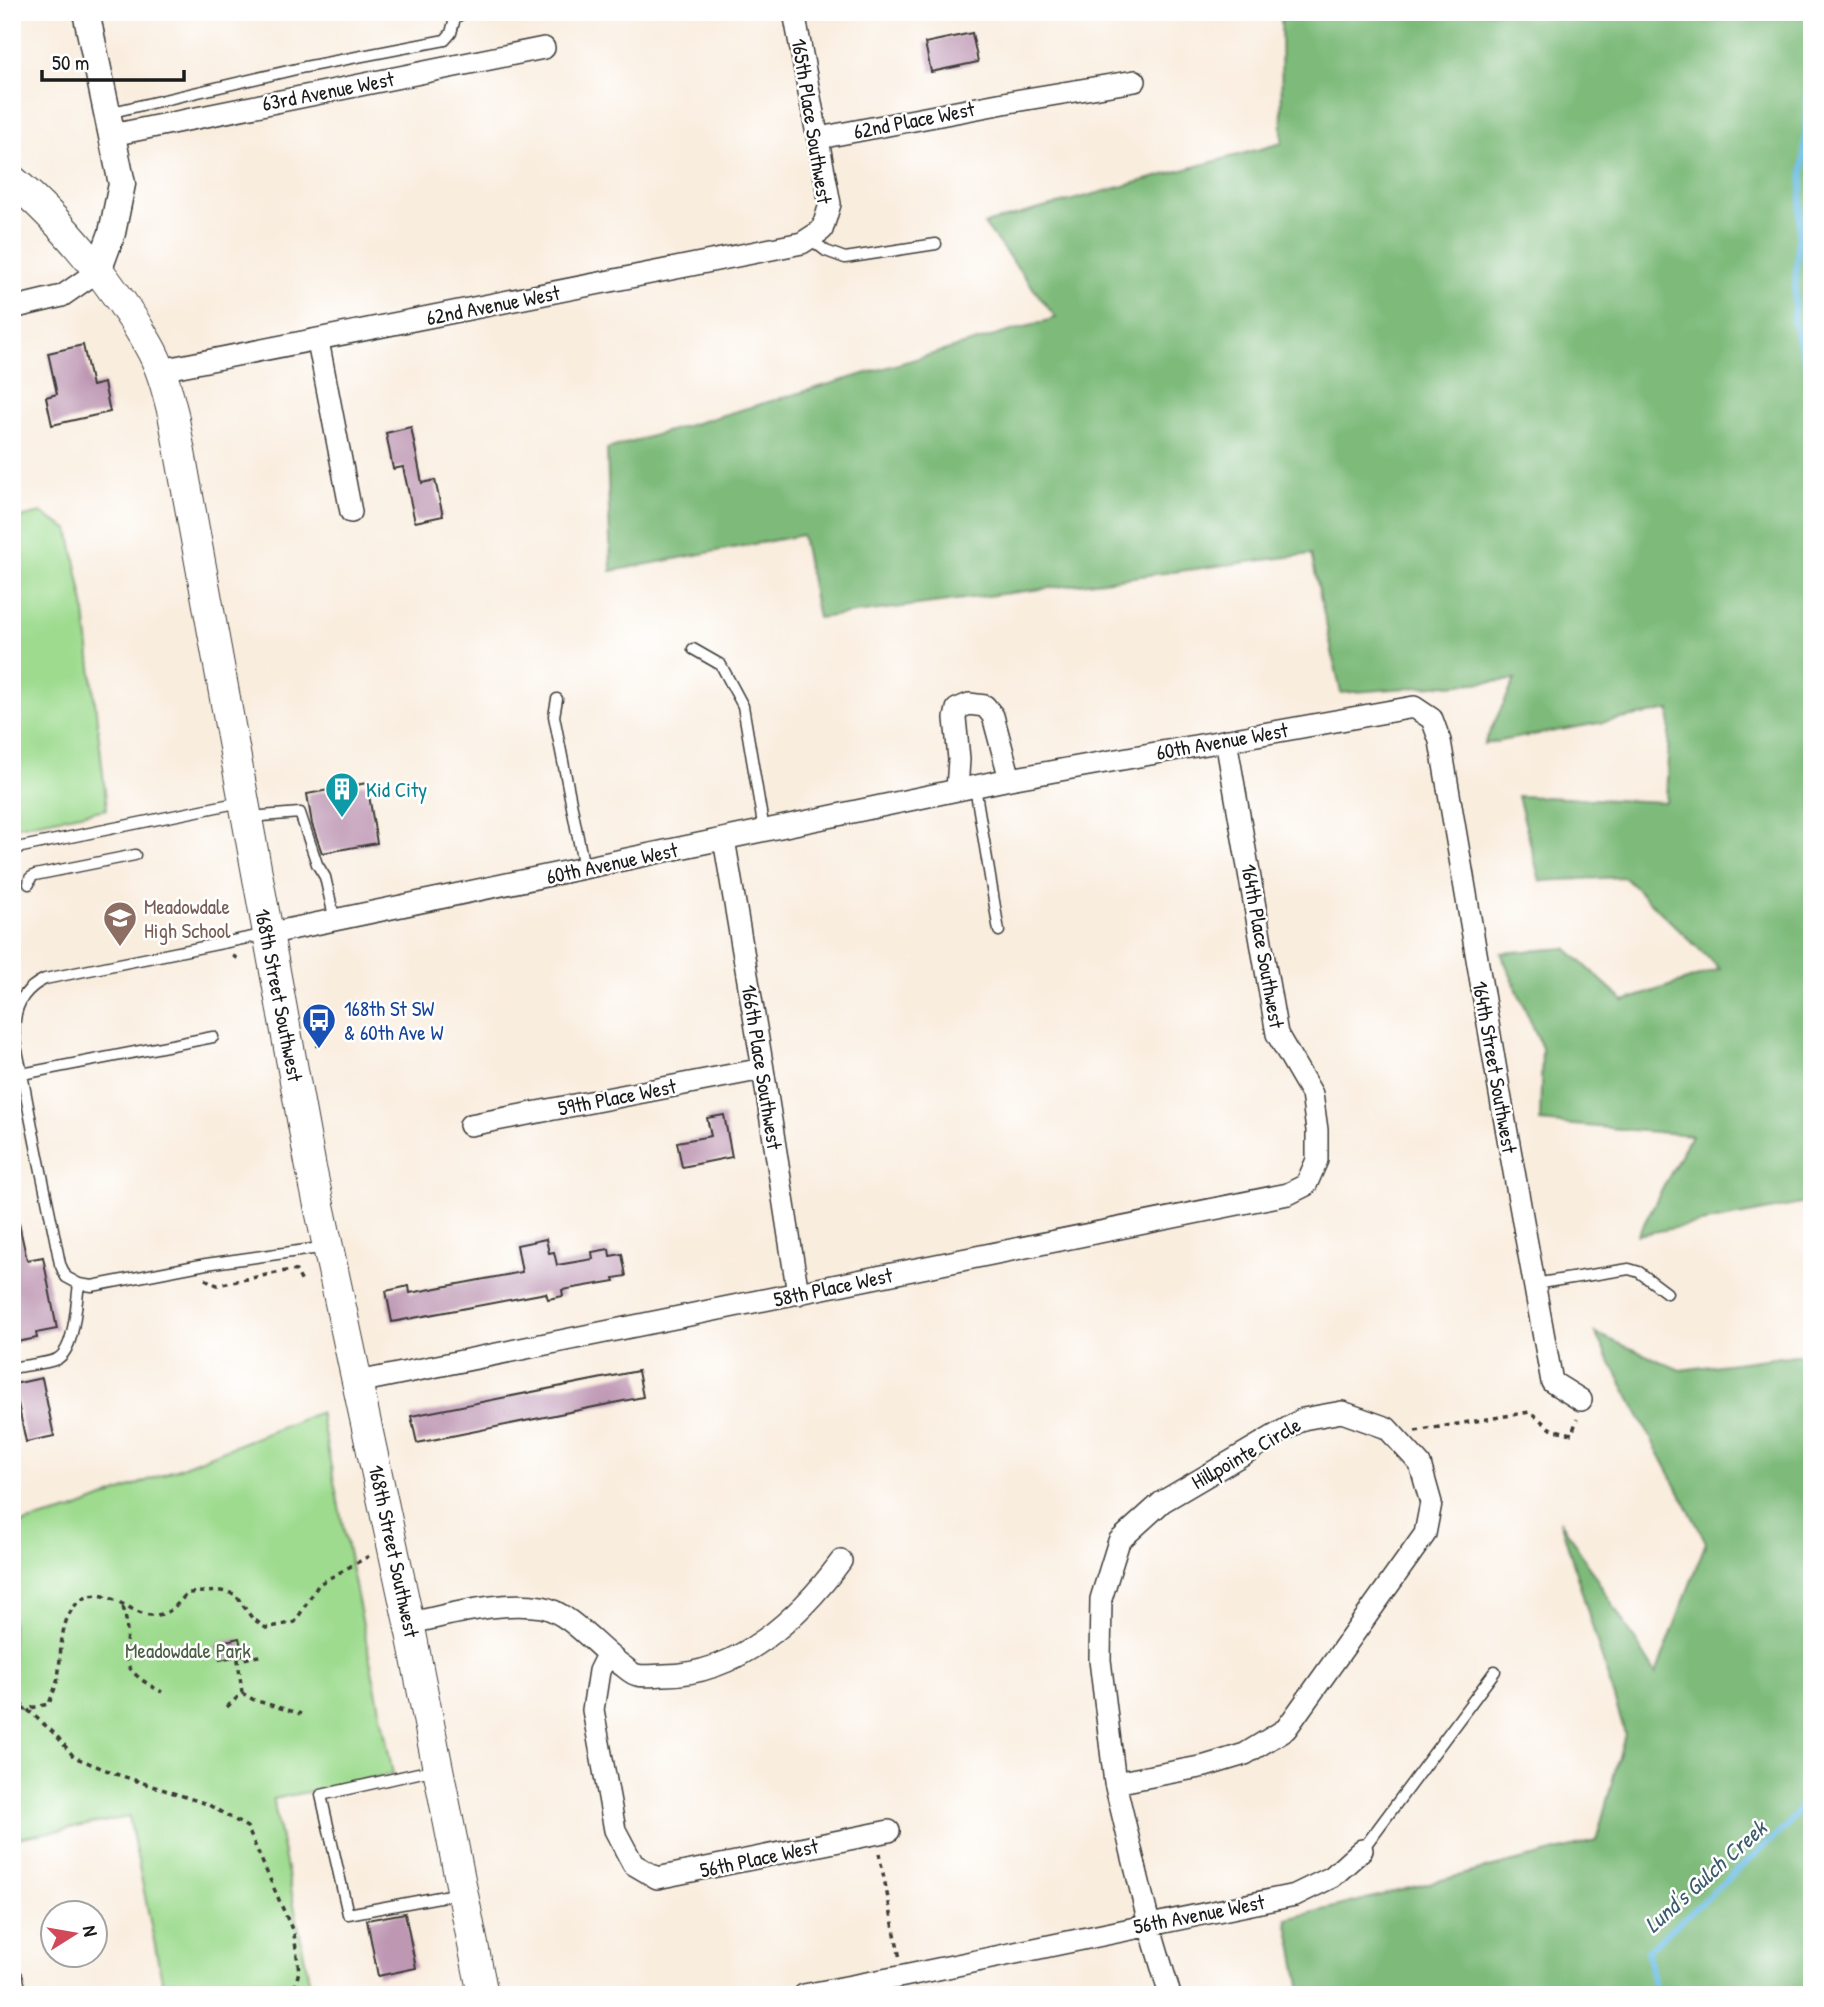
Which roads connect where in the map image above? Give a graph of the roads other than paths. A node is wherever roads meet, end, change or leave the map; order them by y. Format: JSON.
{"nodes":[{"id":1,"x":86,"y":12,"type":"edge"},
{"id":2,"x":465,"y":12,"type":"edge"},
{"id":3,"x":794,"y":12,"type":"edge"},
{"id":4,"x":544,"y":48,"type":"dead end"},
{"id":5,"x":1135,"y":81,"type":"dead end"},
{"id":6,"x":110,"y":124,"type":"junction"},
{"id":7,"x":819,"y":138,"type":"junction"},
{"id":8,"x":12,"y":180,"type":"edge"},
{"id":9,"x":815,"y":234,"type":"junction"},
{"id":10,"x":936,"y":243,"type":"dead end"},
{"id":11,"x":98,"y":271,"type":"junction"},
{"id":12,"x":12,"y":308,"type":"edge"},
{"id":13,"x":318,"y":341,"type":"junction"},
{"id":14,"x":161,"y":370,"type":"junction"},
{"id":15,"x":351,"y":512,"type":"dead end"},
{"id":16,"x":694,"y":649,"type":"dead end"},
{"id":17,"x":557,"y":699,"type":"dead end"},
{"id":18,"x":1432,"y":719,"type":"joint"},
{"id":19,"x":1226,"y":740,"type":"junction"},
{"id":20,"x":1010,"y":779,"type":"junction"},
{"id":21,"x":966,"y":788,"type":"junction"},
{"id":22,"x":245,"y":809,"type":"junction"},
{"id":23,"x":764,"y":830,"type":"junction"},
{"id":24,"x":724,"y":839,"type":"junction"},
{"id":25,"x":12,"y":849,"type":"edge"},
{"id":26,"x":135,"y":855,"type":"dead end"},
{"id":27,"x":584,"y":868,"type":"junction"},
{"id":28,"x":29,"y":884,"type":"dead end"},
{"id":29,"x":335,"y":921,"type":"junction"},
{"id":30,"x":999,"y":931,"type":"dead end"},
{"id":31,"x":267,"y":934,"type":"junction"},
{"id":32,"x":213,"y":1037,"type":"dead end"},
{"id":33,"x":763,"y":1069,"type":"junction"},
{"id":34,"x":22,"y":1074,"type":"junction"},
{"id":35,"x":470,"y":1125,"type":"dead end"},
{"id":36,"x":1306,"y":1185,"type":"joint"},
{"id":37,"x":327,"y":1247,"type":"junction"},
{"id":38,"x":1534,"y":1283,"type":"junction"},
{"id":39,"x":79,"y":1284,"type":"junction"},
{"id":40,"x":1667,"y":1293,"type":"dead end"},
{"id":41,"x":798,"y":1294,"type":"junction"},
{"id":42,"x":12,"y":1368,"type":"edge"},
{"id":43,"x":358,"y":1382,"type":"junction"},
{"id":44,"x":1581,"y":1400,"type":"road end"},
{"id":45,"x":841,"y":1561,"type":"dead end"},
{"id":46,"x":409,"y":1623,"type":"junction"},
{"id":47,"x":607,"y":1655,"type":"junction"},
{"id":48,"x":1495,"y":1671,"type":"dead end"},
{"id":49,"x":439,"y":1769,"type":"junction"},
{"id":50,"x":1115,"y":1783,"type":"junction"},
{"id":51,"x":882,"y":1832,"type":"road end"},
{"id":52,"x":1362,"y":1850,"type":"joint"},
{"id":53,"x":463,"y":1893,"type":"junction"},
{"id":54,"x":1149,"y":1924,"type":"junction"},
{"id":55,"x":12,"y":1978,"type":"edge"},
{"id":56,"x":898,"y":1983,"type":"edge"},
{"id":57,"x":16,"y":1995,"type":"edge"},
{"id":58,"x":483,"y":1995,"type":"edge"},
{"id":59,"x":804,"y":1995,"type":"edge"},
{"id":60,"x":1170,"y":1995,"type":"edge"}],
"edges":[{"from":1,"to":6,"type":"street"},
{"from":2,"to":6,"type":"lane"},
{"from":3,"to":7,"type":"street","name":"165th Place Southwest"},
{"from":4,"to":6,"type":"street","name":"63rd Avenue West"},
{"from":5,"to":7,"type":"street","name":"62nd Place West"},
{"from":6,"to":11,"type":"street"},
{"from":7,"to":9,"type":"street","name":"165th Place Southwest"},
{"from":8,"to":11,"type":"main road","name":"168th Street Southwest"},
{"from":9,"to":10,"type":"lane"},
{"from":9,"to":13,"type":"street","name":"62nd Avenue West"},
{"from":11,"to":12,"type":"street"},
{"from":11,"to":14,"type":"main road","name":"168th Street Southwest"},
{"from":13,"to":14,"type":"street","name":"62nd Avenue West"},
{"from":13,"to":15,"type":"street"},
{"from":14,"to":22,"type":"main road","name":"168th Street Southwest"},
{"from":16,"to":23,"type":"lane"},
{"from":17,"to":27,"type":"lane"},
{"from":18,"to":19,"type":"street","name":"60th Avenue West"},
{"from":18,"to":38,"type":"street","name":"164th Street Southwest"},
{"from":19,"to":20,"type":"street","name":"60th Avenue West"},
{"from":19,"to":36,"type":"street","name":"164th Place Southwest"},
{"from":20,"to":21,"type":"street","name":"60th Avenue West"},
{"from":20,"to":21,"type":"street"},
{"from":21,"to":23,"type":"street","name":"60th Avenue West"},
{"from":21,"to":30,"type":"lane"},
{"from":22,"to":25,"type":"lane"},
{"from":22,"to":29,"type":"lane"},
{"from":22,"to":31,"type":"main road","name":"168th Street Southwest"},
{"from":23,"to":24,"type":"street","name":"60th Avenue West"},
{"from":24,"to":27,"type":"street","name":"60th Avenue West"},
{"from":24,"to":33,"type":"street","name":"166th Place Southwest"},
{"from":26,"to":28,"type":"lane"},
{"from":27,"to":29,"type":"street","name":"60th Avenue West"},
{"from":29,"to":31,"type":"street","name":"60th Avenue West"},
{"from":31,"to":34,"type":"lane"},
{"from":31,"to":37,"type":"main road","name":"168th Street Southwest"},
{"from":32,"to":34,"type":"lane"},
{"from":33,"to":35,"type":"street","name":"59th Place West"},
{"from":33,"to":41,"type":"street","name":"166th Place Southwest"},
{"from":34,"to":39,"type":"lane"},
{"from":36,"to":41,"type":"street","name":"58th Place West"},
{"from":37,"to":39,"type":"lane"},
{"from":37,"to":43,"type":"main road","name":"168th Street Southwest"},
{"from":38,"to":40,"type":"lane"},
{"from":38,"to":44,"type":"street","name":"164th Street Southwest"},
{"from":39,"to":42,"type":"lane"},
{"from":41,"to":43,"type":"street","name":"58th Place West"},
{"from":43,"to":46,"type":"main road","name":"168th Street Southwest"},
{"from":45,"to":47,"type":"street"},
{"from":46,"to":47,"type":"street"},
{"from":46,"to":49,"type":"main road","name":"168th Street Southwest"},
{"from":47,"to":51,"type":"street","name":"56th Place West"},
{"from":48,"to":52,"type":"lane","name":"56th Avenue West"},
{"from":49,"to":53,"type":"main road","name":"168th Street Southwest"},
{"from":49,"to":53,"type":"lane"},
{"from":50,"to":50,"type":"street","name":"Hillpointe Circle"},
{"from":50,"to":54,"type":"street","name":"Hillpointe Circle"},
{"from":52,"to":54,"type":"street","name":"56th Avenue West"},
{"from":53,"to":58,"type":"main road","name":"168th Street Southwest"},
{"from":54,"to":56,"type":"street","name":"56th Avenue West"},
{"from":54,"to":60,"type":"street"},
{"from":55,"to":57,"type":"street"},
{"from":56,"to":59,"type":"street","name":"56th Avenue West"}]}
